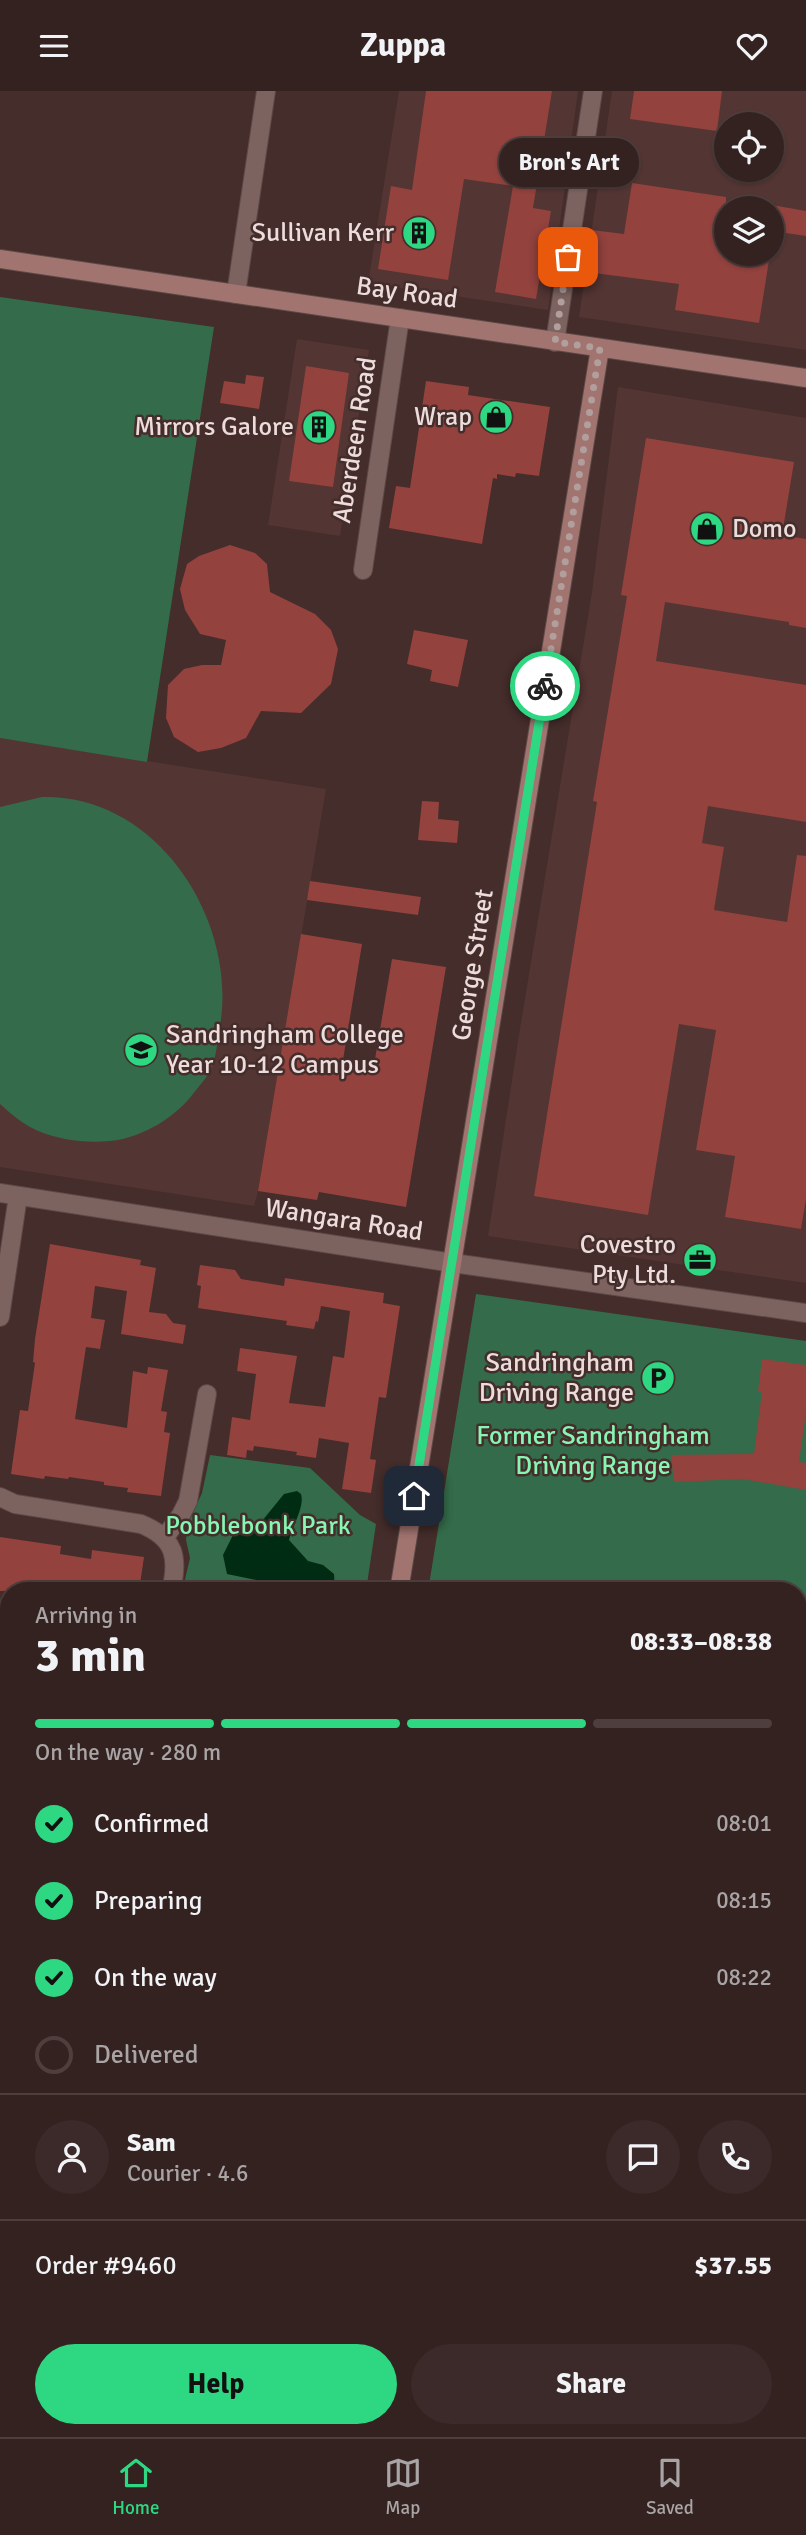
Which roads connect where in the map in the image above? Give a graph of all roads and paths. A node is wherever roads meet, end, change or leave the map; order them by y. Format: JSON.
{"nodes":[{"id":1,"x":266,"y":91,"type":"edge"},
{"id":2,"x":593,"y":91,"type":"edge"},
{"id":3,"x":0,"y":259,"type":"edge"},
{"id":4,"x":236,"y":294,"type":"junction"},
{"id":5,"x":400,"y":318,"type":"junction"},
{"id":6,"x":555,"y":342,"type":"junction"},
{"id":7,"x":600,"y":348,"type":"junction"},
{"id":8,"x":806,"y":378,"type":"edge"},
{"id":9,"x":363,"y":570,"type":"dead end"},
{"id":10,"x":0,"y":1193,"type":"edge"},
{"id":11,"x":18,"y":1196,"type":"junction"},
{"id":12,"x":453,"y":1263,"type":"junction"},
{"id":13,"x":806,"y":1313,"type":"edge"},
{"id":14,"x":0,"y":1317,"type":"edge"},
{"id":15,"x":207,"y":1394,"type":"dead end"},
{"id":16,"x":0,"y":1497,"type":"edge"},
{"id":17,"x":164,"y":1537,"type":"junction"},
{"id":18,"x":173,"y":1582,"type":"edge"},
{"id":19,"x":400,"y":1582,"type":"edge"}],
"edges":[{"from":1,"to":4,"type":"street"},
{"from":2,"to":6,"type":"street"},
{"from":3,"to":4,"type":"street","name":"Bay Road"},
{"from":4,"to":5,"type":"street","name":"Bay Road"},
{"from":5,"to":6,"type":"street","name":"Bay Road"},
{"from":5,"to":9,"type":"street","name":"Aberdeen Road"},
{"from":6,"to":7,"type":"street","name":"Bay Road"},
{"from":7,"to":8,"type":"street","name":"Bay Road"},
{"from":7,"to":12,"type":"street","name":"George Street"},
{"from":10,"to":11,"type":"street","name":"Wangara Road"},
{"from":11,"to":12,"type":"street","name":"Wangara Road"},
{"from":11,"to":14,"type":"street"},
{"from":12,"to":13,"type":"street","name":"Wangara Road"},
{"from":12,"to":19,"type":"street","name":"George Street"},
{"from":15,"to":17,"type":"street"},
{"from":16,"to":17,"type":"street"},
{"from":17,"to":18,"type":"street"}]}
